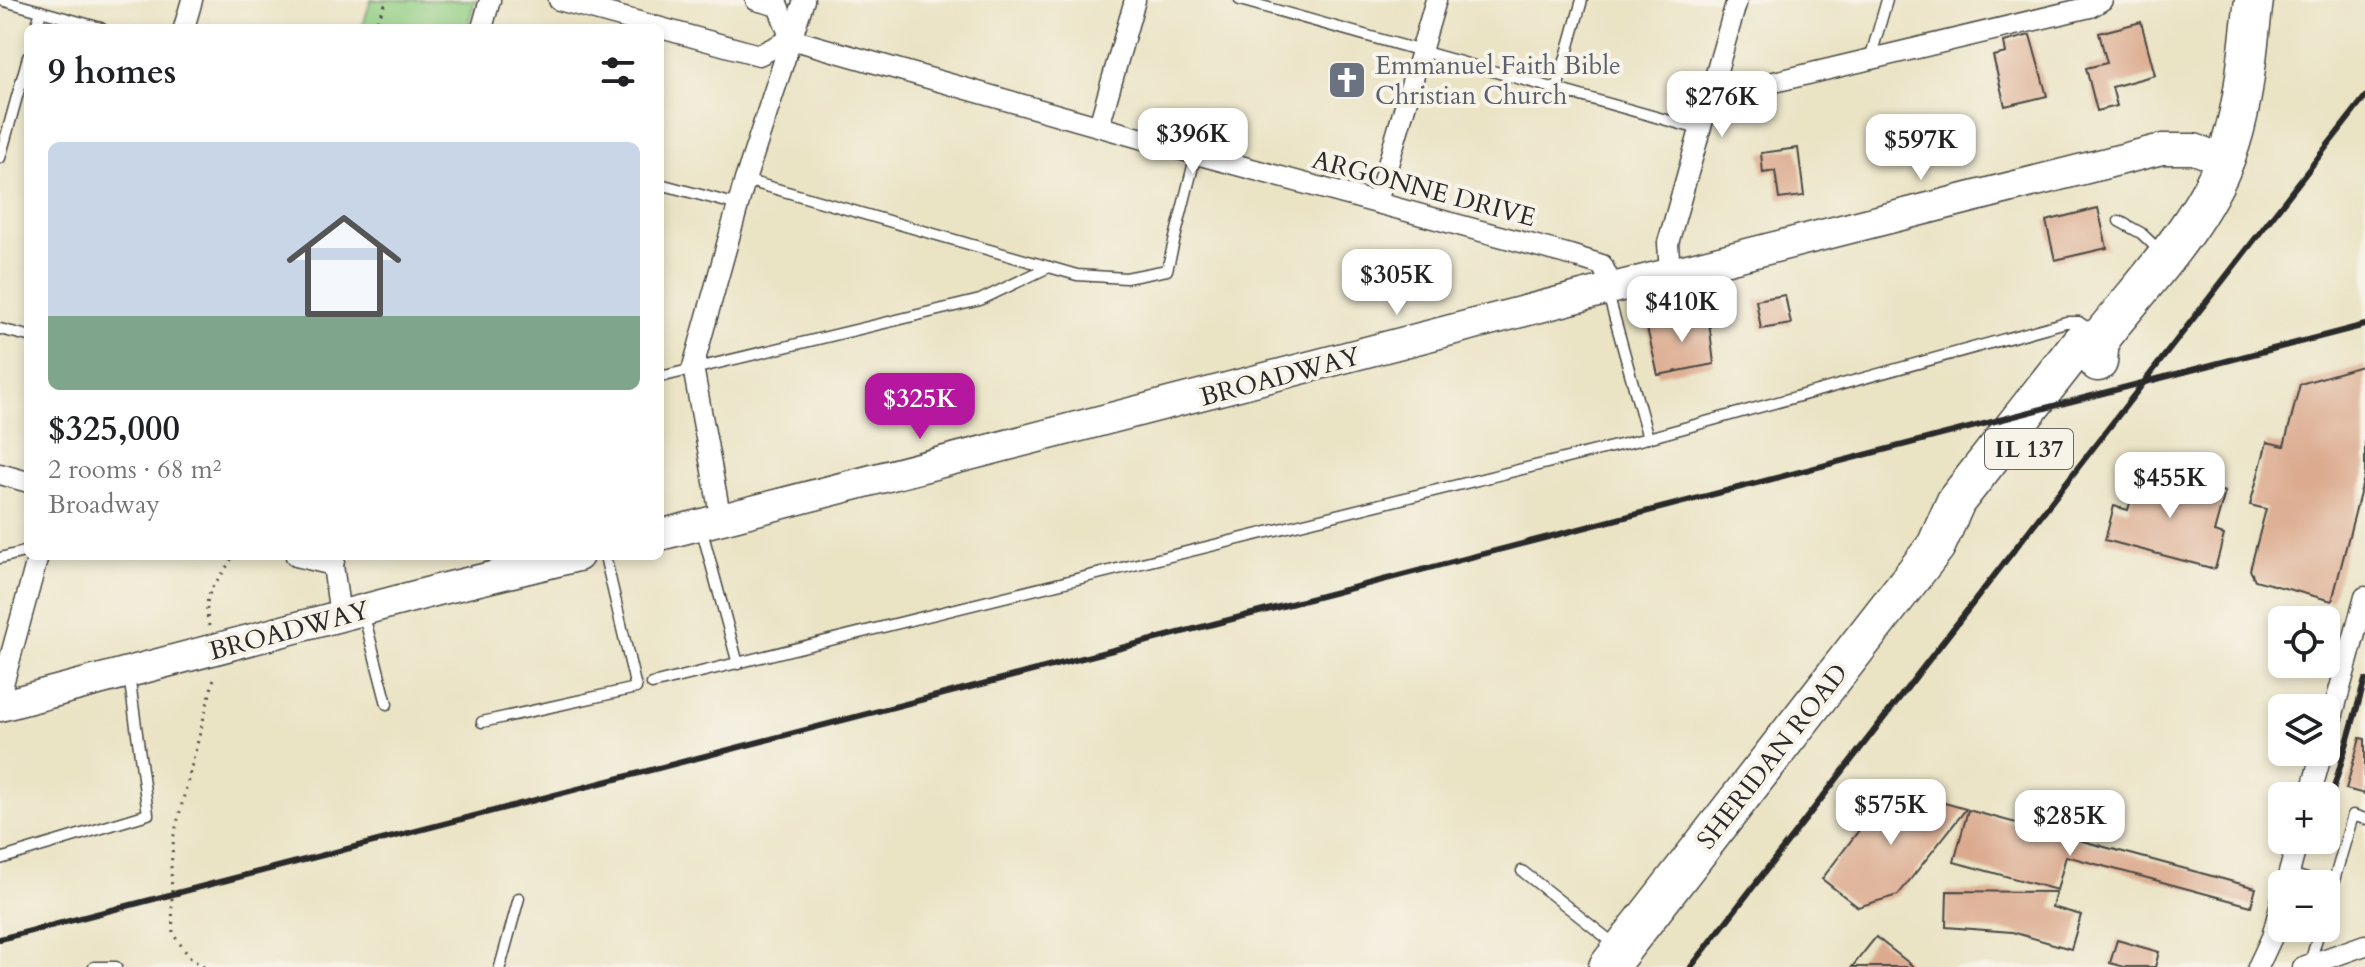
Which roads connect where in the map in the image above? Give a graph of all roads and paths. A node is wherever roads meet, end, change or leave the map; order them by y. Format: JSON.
{"nodes":[{"id":1,"x":1,"y":0,"type":"edge"},
{"id":2,"x":192,"y":0,"type":"edge"},
{"id":3,"x":387,"y":0,"type":"edge"},
{"id":4,"x":490,"y":0,"type":"edge"},
{"id":5,"x":559,"y":0,"type":"edge"},
{"id":6,"x":756,"y":0,"type":"edge"},
{"id":7,"x":804,"y":0,"type":"edge"},
{"id":8,"x":1135,"y":0,"type":"edge"},
{"id":9,"x":1240,"y":0,"type":"edge"},
{"id":10,"x":1436,"y":0,"type":"edge"},
{"id":11,"x":1582,"y":0,"type":"edge"},
{"id":12,"x":1737,"y":0,"type":"edge"},
{"id":13,"x":1887,"y":0,"type":"edge"},
{"id":14,"x":2102,"y":0,"type":"edge"},
{"id":15,"x":2254,"y":0,"type":"edge"},
{"id":16,"x":1277,"y":5,"type":"edge"},
{"id":17,"x":41,"y":11,"type":"junction"},
{"id":18,"x":37,"y":24,"type":"edge"},
{"id":19,"x":87,"y":24,"type":"edge"},
{"id":20,"x":185,"y":24,"type":"edge"},
{"id":21,"x":376,"y":24,"type":"edge"},
{"id":22,"x":483,"y":24,"type":"edge"},
{"id":23,"x":646,"y":24,"type":"edge"},
{"id":24,"x":664,"y":29,"type":"edge"},
{"id":25,"x":791,"y":39,"type":"junction"},
{"id":26,"x":1421,"y":52,"type":"junction"},
{"id":27,"x":1870,"y":59,"type":"junction"},
{"id":28,"x":24,"y":71,"type":"edge"},
{"id":29,"x":1557,"y":89,"type":"junction"},
{"id":30,"x":1711,"y":97,"type":"junction"},
{"id":31,"x":1099,"y":126,"type":"junction"},
{"id":32,"x":1702,"y":130,"type":"junction"},
{"id":33,"x":1196,"y":154,"type":"junction"},
{"id":34,"x":0,"y":158,"type":"edge"},
{"id":35,"x":2225,"y":160,"type":"junction"},
{"id":36,"x":745,"y":180,"type":"junction"},
{"id":37,"x":664,"y":185,"type":"edge"},
{"id":38,"x":1377,"y":202,"type":"junction"},
{"id":39,"x":738,"y":205,"type":"junction"},
{"id":40,"x":2119,"y":221,"type":"dead end"},
{"id":41,"x":2165,"y":256,"type":"junction"},
{"id":42,"x":1049,"y":267,"type":"junction"},
{"id":43,"x":1670,"y":273,"type":"junction"},
{"id":44,"x":1610,"y":289,"type":"junction"},
{"id":45,"x":0,"y":329,"type":"edge"},
{"id":46,"x":24,"y":335,"type":"edge"},
{"id":47,"x":2100,"y":338,"type":"junction"},
{"id":48,"x":693,"y":367,"type":"junction"},
{"id":49,"x":664,"y":376,"type":"edge"},
{"id":50,"x":1648,"y":438,"type":"junction"},
{"id":51,"x":0,"y":474,"type":"edge"},
{"id":52,"x":24,"y":481,"type":"edge"},
{"id":53,"x":711,"y":522,"type":"junction"},
{"id":54,"x":664,"y":534,"type":"edge"},
{"id":55,"x":24,"y":552,"type":"edge"},
{"id":56,"x":0,"y":558,"type":"edge"},
{"id":57,"x":37,"y":560,"type":"edge"},
{"id":58,"x":230,"y":560,"type":"edge"},
{"id":59,"x":562,"y":560,"type":"edge"},
{"id":60,"x":606,"y":560,"type":"edge"},
{"id":61,"x":334,"y":561,"type":"edge"},
{"id":62,"x":2365,"y":597,"type":"edge"},
{"id":63,"x":351,"y":613,"type":"junction"},
{"id":64,"x":211,"y":633,"type":"dead end"},
{"id":65,"x":215,"y":664,"type":"dead end"},
{"id":66,"x":738,"y":664,"type":"junction"},
{"id":67,"x":129,"y":672,"type":"junction"},
{"id":68,"x":652,"y":684,"type":"dead end"},
{"id":69,"x":2338,"y":694,"type":"edge"},
{"id":70,"x":0,"y":695,"type":"edge"},
{"id":71,"x":387,"y":704,"type":"dead end"},
{"id":72,"x":0,"y":706,"type":"edge"},
{"id":73,"x":482,"y":722,"type":"dead end"},
{"id":74,"x":2365,"y":819,"type":"edge"},
{"id":75,"x":0,"y":859,"type":"edge"},
{"id":76,"x":2333,"y":870,"type":"edge"},
{"id":77,"x":1522,"y":871,"type":"dead end"},
{"id":78,"x":519,"y":898,"type":"dead end"},
{"id":79,"x":2270,"y":942,"type":"edge"},
{"id":80,"x":2315,"y":942,"type":"edge"},
{"id":81,"x":2365,"y":945,"type":"edge"},
{"id":82,"x":1615,"y":958,"type":"edge"},
{"id":83,"x":113,"y":966,"type":"edge"},
{"id":84,"x":2306,"y":966,"type":"edge"},
{"id":85,"x":94,"y":967,"type":"edge"},
{"id":86,"x":204,"y":967,"type":"edge"},
{"id":87,"x":500,"y":967,"type":"edge"},
{"id":88,"x":2258,"y":967,"type":"edge"}],
"edges":[{"from":1,"to":17,"type":"lane"},
{"from":2,"to":20,"type":"street"},
{"from":3,"to":21,"type":"path"},
{"from":4,"to":22,"type":"street"},
{"from":5,"to":23,"type":"street"},
{"from":6,"to":25,"type":"street"},
{"from":7,"to":25,"type":"street"},
{"from":8,"to":31,"type":"street"},
{"from":9,"to":16,"type":"lane"},
{"from":10,"to":26,"type":"street"},
{"from":11,"to":29,"type":"lane"},
{"from":12,"to":30,"type":"street"},
{"from":13,"to":27,"type":"lane"},
{"from":14,"to":27,"type":"street"},
{"from":15,"to":35,"type":"highway","name":"SHERIDAN ROAD","number":"IL 137"},
{"from":16,"to":26,"type":"lane"},
{"from":17,"to":18,"type":"lane"},
{"from":17,"to":19,"type":"lane"},
{"from":24,"to":25,"type":"street"},
{"from":25,"to":31,"type":"street","name":"ARGONNE DRIVE"},
{"from":25,"to":36,"type":"street"},
{"from":26,"to":29,"type":"lane"},
{"from":26,"to":38,"type":"street"},
{"from":27,"to":30,"type":"street"},
{"from":28,"to":34,"type":"lane"},
{"from":29,"to":32,"type":"lane"},
{"from":30,"to":32,"type":"street"},
{"from":31,"to":33,"type":"street","name":"ARGONNE DRIVE"},
{"from":32,"to":43,"type":"street"},
{"from":33,"to":38,"type":"street","name":"ARGONNE DRIVE"},
{"from":33,"to":42,"type":"lane"},
{"from":35,"to":41,"type":"highway","name":"SHERIDAN ROAD","number":"IL 137"},
{"from":35,"to":43,"type":"street","name":"BROADWAY"},
{"from":36,"to":39,"type":"street"},
{"from":36,"to":42,"type":"lane"},
{"from":37,"to":39,"type":"lane"},
{"from":38,"to":44,"type":"street","name":"ARGONNE DRIVE"},
{"from":39,"to":48,"type":"street"},
{"from":40,"to":41,"type":"lane"},
{"from":41,"to":47,"type":"highway","name":"SHERIDAN ROAD","number":"IL 137"},
{"from":42,"to":48,"type":"lane"},
{"from":43,"to":44,"type":"street","name":"BROADWAY"},
{"from":44,"to":50,"type":"lane"},
{"from":44,"to":53,"type":"street","name":"BROADWAY"},
{"from":45,"to":46,"type":"lane"},
{"from":47,"to":50,"type":"lane"},
{"from":47,"to":82,"type":"highway","name":"SHERIDAN ROAD","number":"IL 137"},
{"from":48,"to":49,"type":"lane"},
{"from":48,"to":53,"type":"street"},
{"from":50,"to":66,"type":"lane"},
{"from":51,"to":52,"type":"street"},
{"from":53,"to":54,"type":"street","name":"BROADWAY"},
{"from":53,"to":66,"type":"lane"},
{"from":55,"to":56,"type":"lane"},
{"from":57,"to":70,"type":"street"},
{"from":58,"to":64,"type":"path"},
{"from":59,"to":63,"type":"street","name":"BROADWAY"},
{"from":60,"to":73,"type":"lane"},
{"from":61,"to":63,"type":"street"},
{"from":62,"to":69,"type":"street"},
{"from":63,"to":67,"type":"street","name":"BROADWAY"},
{"from":63,"to":71,"type":"lane"},
{"from":65,"to":86,"type":"path"},
{"from":66,"to":68,"type":"lane"},
{"from":67,"to":72,"type":"street","name":"BROADWAY"},
{"from":67,"to":75,"type":"lane"},
{"from":74,"to":76,"type":"lane"},
{"from":77,"to":82,"type":"lane"},
{"from":78,"to":87,"type":"lane"},
{"from":79,"to":88,"type":"street"},
{"from":80,"to":84,"type":"lane"},
{"from":81,"to":84,"type":"street"},
{"from":83,"to":85,"type":"lane"}]}
